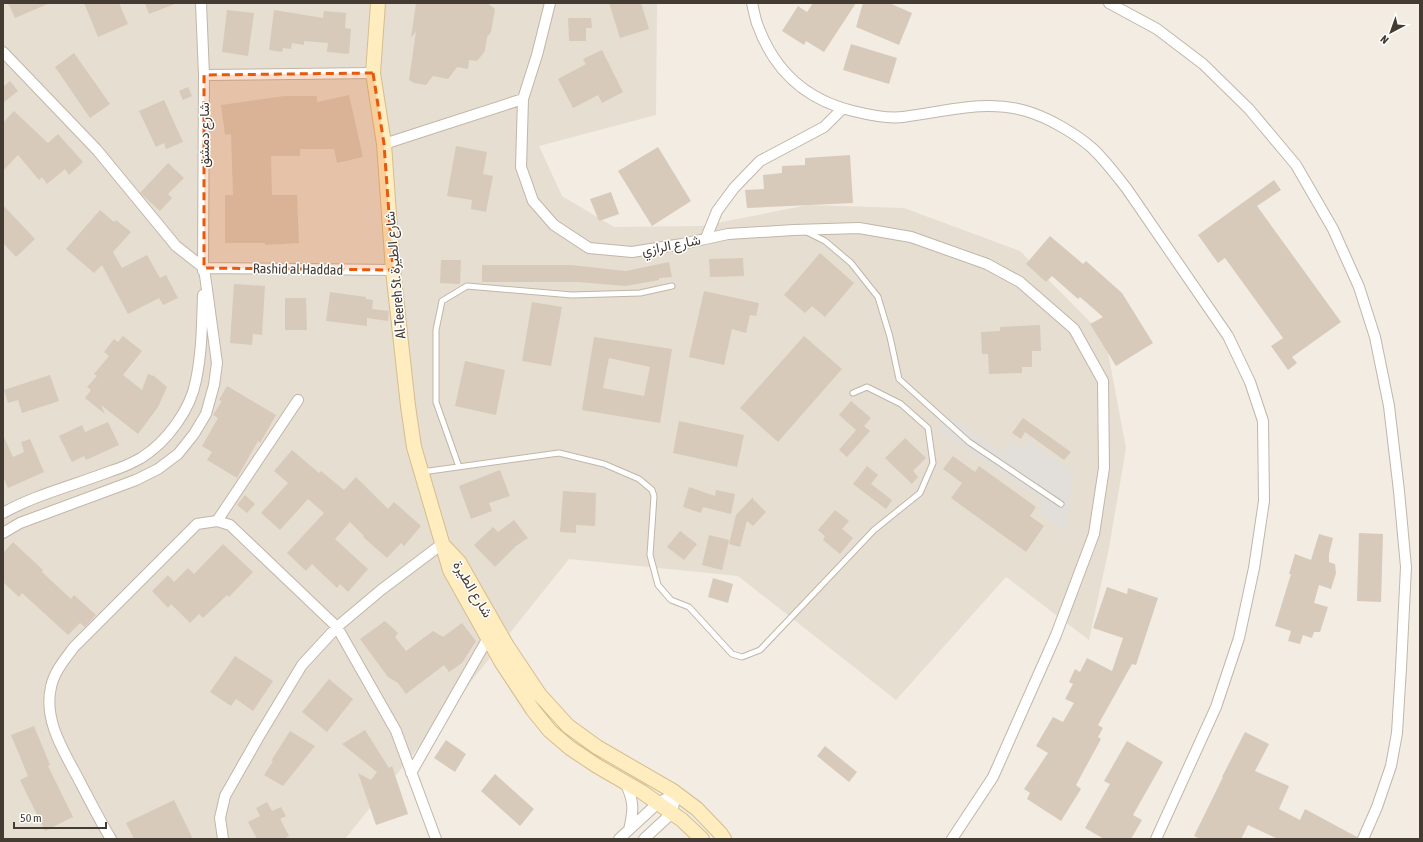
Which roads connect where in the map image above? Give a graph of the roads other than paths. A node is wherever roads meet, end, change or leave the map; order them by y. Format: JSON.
{"nodes":[{"id":1,"x":201,"y":3,"type":"edge"},
{"id":2,"x":378,"y":3,"type":"edge"},
{"id":3,"x":550,"y":3,"type":"edge"},
{"id":4,"x":752,"y":3,"type":"edge"},
{"id":5,"x":1109,"y":3,"type":"edge"},
{"id":6,"x":3,"y":52,"type":"edge"},
{"id":7,"x":373,"y":74,"type":"junction"},
{"id":8,"x":204,"y":75,"type":"junction"},
{"id":9,"x":523,"y":99,"type":"junction"},
{"id":10,"x":842,"y":109,"type":"junction"},
{"id":11,"x":384,"y":144,"type":"junction"},
{"id":12,"x":802,"y":230,"type":"junction"},
{"id":13,"x":706,"y":238,"type":"junction"},
{"id":14,"x":204,"y":268,"type":"junction"},
{"id":15,"x":393,"y":270,"type":"junction"},
{"id":16,"x":672,"y":286,"type":"dead end"},
{"id":17,"x":852,"y":393,"type":"dead end"},
{"id":18,"x":298,"y":400,"type":"dead end"},
{"id":19,"x":459,"y":467,"type":"junction"},
{"id":20,"x":421,"y":472,"type":"junction"},
{"id":21,"x":1061,"y":504,"type":"dead end"},
{"id":22,"x":3,"y":513,"type":"edge"},
{"id":23,"x":217,"y":521,"type":"junction"},
{"id":24,"x":3,"y":533,"type":"edge"},
{"id":25,"x":442,"y":544,"type":"junction"},
{"id":26,"x":337,"y":627,"type":"junction"},
{"id":27,"x":488,"y":638,"type":"junction"},
{"id":28,"x":411,"y":773,"type":"junction"},
{"id":29,"x":624,"y":782,"type":"junction"},
{"id":30,"x":676,"y":793,"type":"junction"},
{"id":31,"x":658,"y":803,"type":"junction"},
{"id":32,"x":672,"y":813,"type":"junction"},
{"id":33,"x":629,"y":830,"type":"junction"},
{"id":34,"x":111,"y":839,"type":"edge"},
{"id":35,"x":223,"y":839,"type":"edge"},
{"id":36,"x":436,"y":839,"type":"edge"},
{"id":37,"x":619,"y":839,"type":"edge"},
{"id":38,"x":644,"y":839,"type":"edge"},
{"id":39,"x":702,"y":839,"type":"edge"},
{"id":40,"x":724,"y":839,"type":"edge"},
{"id":41,"x":952,"y":839,"type":"edge"},
{"id":42,"x":1156,"y":839,"type":"edge"},
{"id":43,"x":1363,"y":839,"type":"edge"}],
"edges":[{"from":1,"to":8,"type":"street","name":"شارع دمشق"},
{"from":2,"to":7,"type":"main road","name":"Al-Teereh St. شارع الطيرة"},
{"from":3,"to":9,"type":"street","name":"شارع الرازي"},
{"from":4,"to":10,"type":"street"},
{"from":5,"to":43,"type":"street"},
{"from":6,"to":14,"type":"street"},
{"from":7,"to":8,"type":"street"},
{"from":7,"to":11,"type":"main road","name":"Al-Teereh St. شارع الطيرة"},
{"from":8,"to":14,"type":"street","name":"شارع دمشق"},
{"from":9,"to":11,"type":"street"},
{"from":9,"to":13,"type":"street","name":"شارع الرازي"},
{"from":10,"to":13,"type":"street"},
{"from":10,"to":42,"type":"street"},
{"from":11,"to":15,"type":"main road","name":"Al-Teereh St. شارع الطيرة"},
{"from":12,"to":13,"type":"street","name":"شارع الرازي"},
{"from":12,"to":21,"type":"lane"},
{"from":12,"to":41,"type":"street","name":"شارع الرازي"},
{"from":14,"to":15,"type":"street","name":"Rashid al Haddad"},
{"from":14,"to":22,"type":"street"},
{"from":14,"to":24,"type":"street"},
{"from":15,"to":20,"type":"main road","name":"Al-Teereh St. شارع الطيرة"},
{"from":16,"to":19,"type":"lane"},
{"from":17,"to":19,"type":"lane"},
{"from":18,"to":23,"type":"street"},
{"from":19,"to":20,"type":"lane"},
{"from":20,"to":25,"type":"main road","name":"Al-Teereh St. شارع الطيرة"},
{"from":23,"to":26,"type":"street"},
{"from":23,"to":34,"type":"street"},
{"from":25,"to":26,"type":"street"},
{"from":25,"to":27,"type":"main road","name":"شارع الطيرة"},
{"from":25,"to":30,"type":"main road","name":"شارع الطيرة"},
{"from":26,"to":28,"type":"street"},
{"from":26,"to":35,"type":"street"},
{"from":27,"to":28,"type":"street"},
{"from":27,"to":29,"type":"main road","name":"شارع الطيرة"},
{"from":28,"to":36,"type":"street"},
{"from":29,"to":31,"type":"main road","name":"شارع الطيرة"},
{"from":29,"to":33,"type":"street"},
{"from":30,"to":31,"type":"street"},
{"from":30,"to":32,"type":"street"},
{"from":30,"to":40,"type":"main road","name":"شارع الطيرة"},
{"from":31,"to":32,"type":"main road","name":"شارع الطيرة"},
{"from":31,"to":33,"type":"street"},
{"from":32,"to":38,"type":"street"},
{"from":32,"to":39,"type":"main road","name":"شارع الطيرة"},
{"from":33,"to":37,"type":"street"}]}
